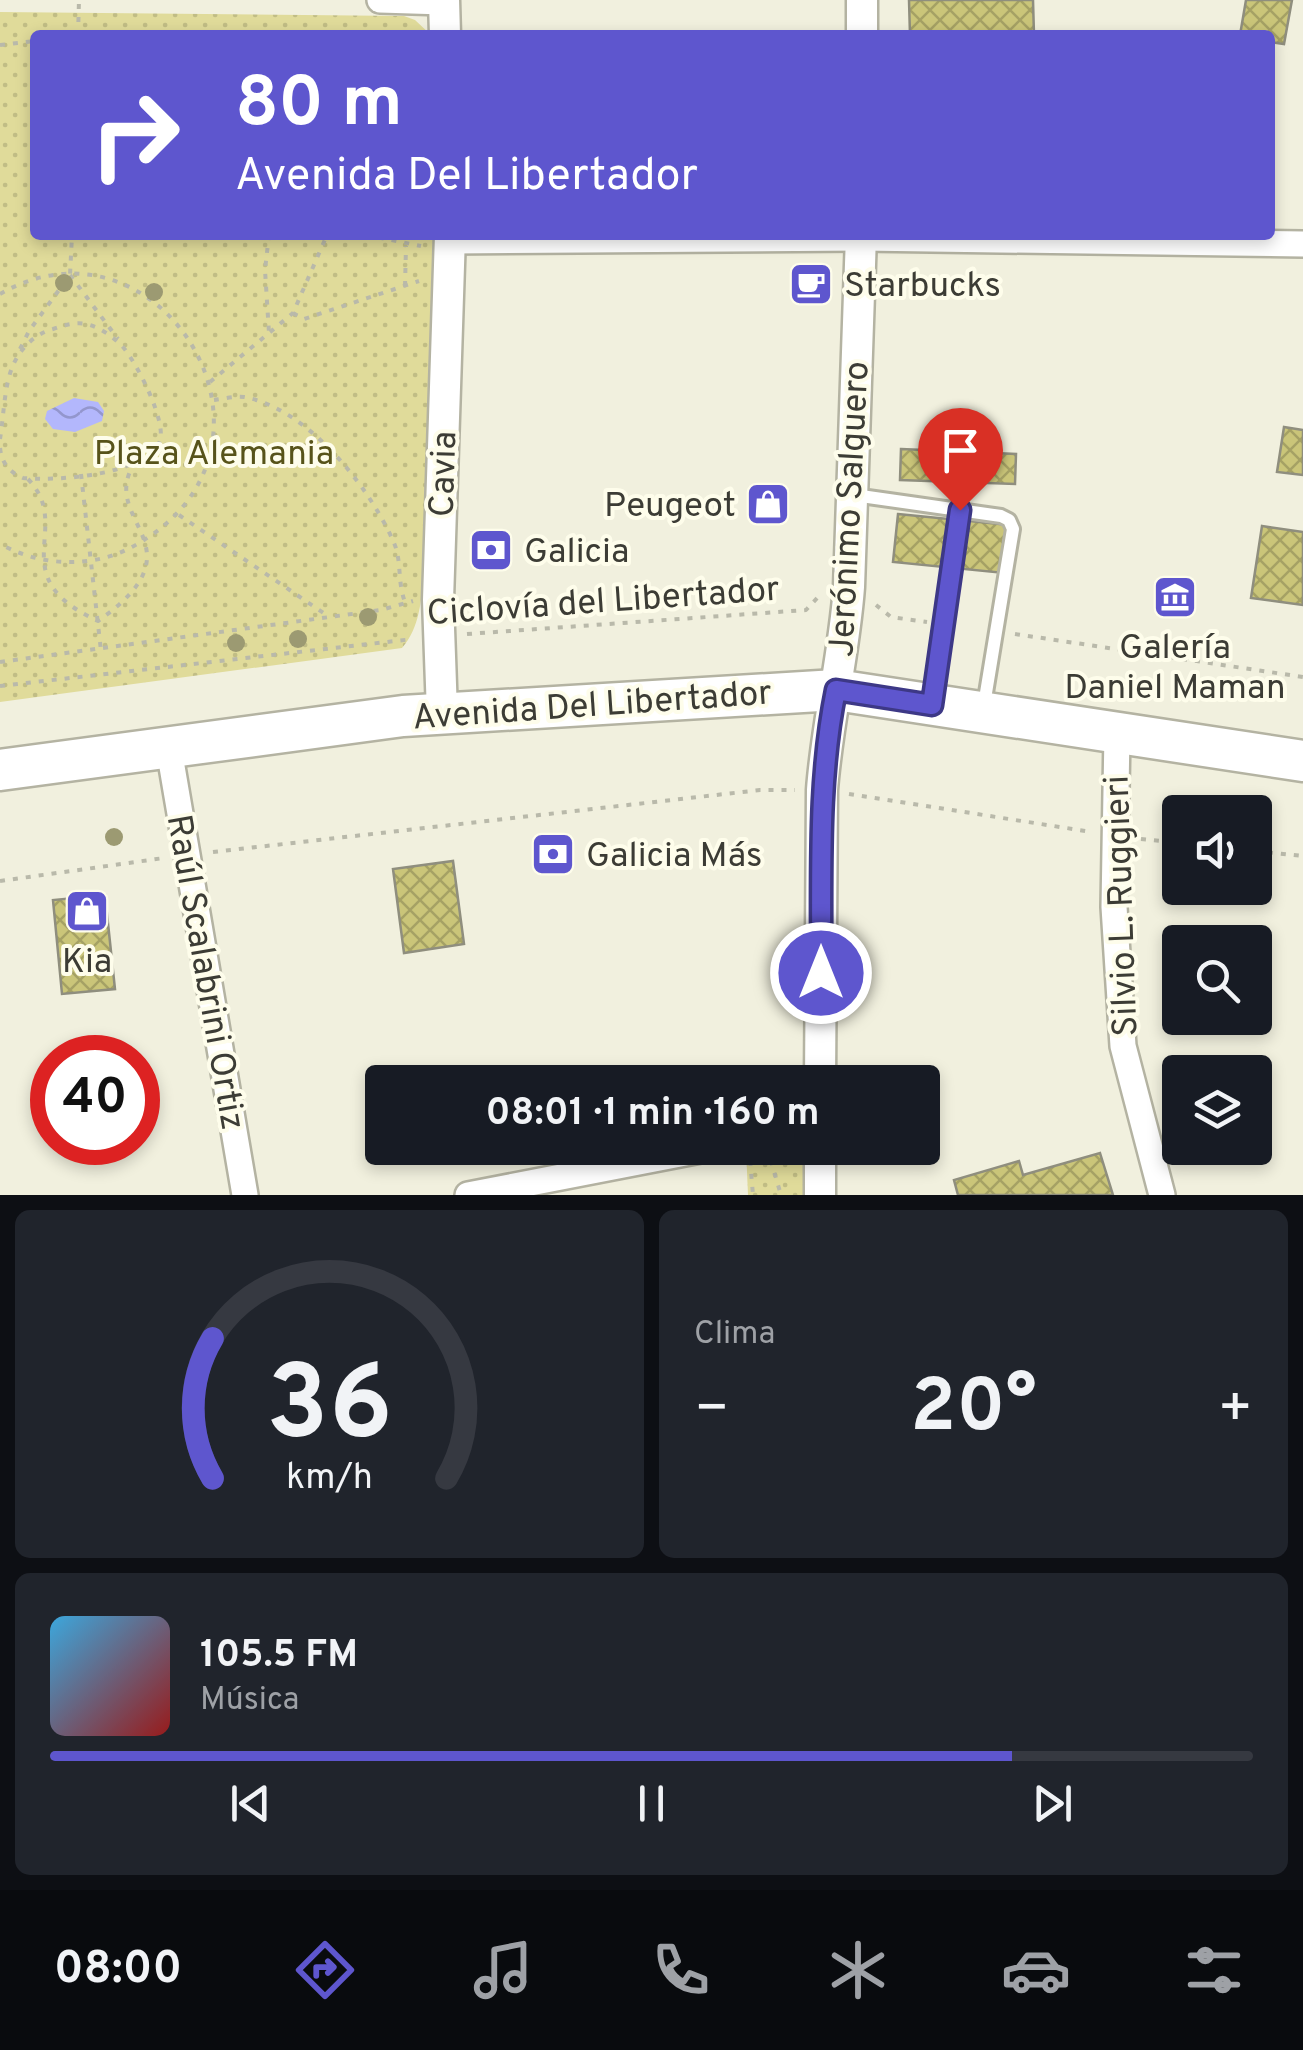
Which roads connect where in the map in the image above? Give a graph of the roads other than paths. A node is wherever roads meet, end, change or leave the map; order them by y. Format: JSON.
{"nodes":[{"id":1,"x":380,"y":0,"type":"edge"},
{"id":2,"x":862,"y":0,"type":"edge"},
{"id":3,"x":444,"y":1,"type":"edge"},
{"id":4,"x":445,"y":30,"type":"edge"},
{"id":5,"x":862,"y":30,"type":"edge"},
{"id":6,"x":524,"y":240,"type":"edge"},
{"id":7,"x":861,"y":240,"type":"edge"},
{"id":8,"x":1082,"y":240,"type":"edge"},
{"id":9,"x":440,"y":241,"type":"edge"},
{"id":10,"x":1303,"y":244,"type":"edge"},
{"id":11,"x":852,"y":495,"type":"junction"},
{"id":12,"x":960,"y":510,"type":"junction"},
{"id":13,"x":836,"y":690,"type":"junction"},
{"id":14,"x":932,"y":705,"type":"junction"},
{"id":15,"x":982,"y":712,"type":"junction"},
{"id":16,"x":442,"y":714,"type":"junction"},
{"id":17,"x":1117,"y":733,"type":"junction"},
{"id":18,"x":169,"y":749,"type":"junction"},
{"id":19,"x":1303,"y":761,"type":"edge"},
{"id":20,"x":0,"y":770,"type":"edge"},
{"id":21,"x":820,"y":1065,"type":"edge"},
{"id":22,"x":623,"y":1165,"type":"edge"},
{"id":23,"x":820,"y":1165,"type":"edge"},
{"id":24,"x":246,"y":1195,"type":"edge"},
{"id":25,"x":468,"y":1195,"type":"edge"},
{"id":26,"x":820,"y":1195,"type":"edge"},
{"id":27,"x":1162,"y":1195,"type":"edge"}],
"edges":[{"from":1,"to":3,"type":"street"},
{"from":2,"to":5,"type":"street"},
{"from":3,"to":4,"type":"street"},
{"from":6,"to":9,"type":"street"},
{"from":7,"to":11,"type":"street","name":"Jerónimo Salguero"},
{"from":8,"to":10,"type":"street"},
{"from":9,"to":16,"type":"street","name":"Cavia"},
{"from":11,"to":12,"type":"lane"},
{"from":11,"to":13,"type":"street","name":"Jerónimo Salguero"},
{"from":12,"to":14,"type":"lane"},
{"from":12,"to":15,"type":"lane"},
{"from":13,"to":14,"type":"main road","name":"Avenida Del Libertador"},
{"from":13,"to":16,"type":"main road","name":"Avenida Del Libertador"},
{"from":13,"to":21,"type":"street","name":"Jerónimo Salguero"},
{"from":14,"to":15,"type":"main road","name":"Avenida Del Libertador"},
{"from":15,"to":17,"type":"main road","name":"Avenida Del Libertador"},
{"from":16,"to":18,"type":"main road","name":"Avenida Del Libertador"},
{"from":17,"to":19,"type":"main road","name":"Avenida Del Libertador"},
{"from":17,"to":27,"type":"street","name":"Silvio L. Ruggieri"},
{"from":18,"to":20,"type":"main road","name":"Avenida Del Libertador"},
{"from":18,"to":24,"type":"street","name":"Raúl Scalabrini Ortiz"},
{"from":22,"to":25,"type":"street"},
{"from":23,"to":26,"type":"street"}]}
